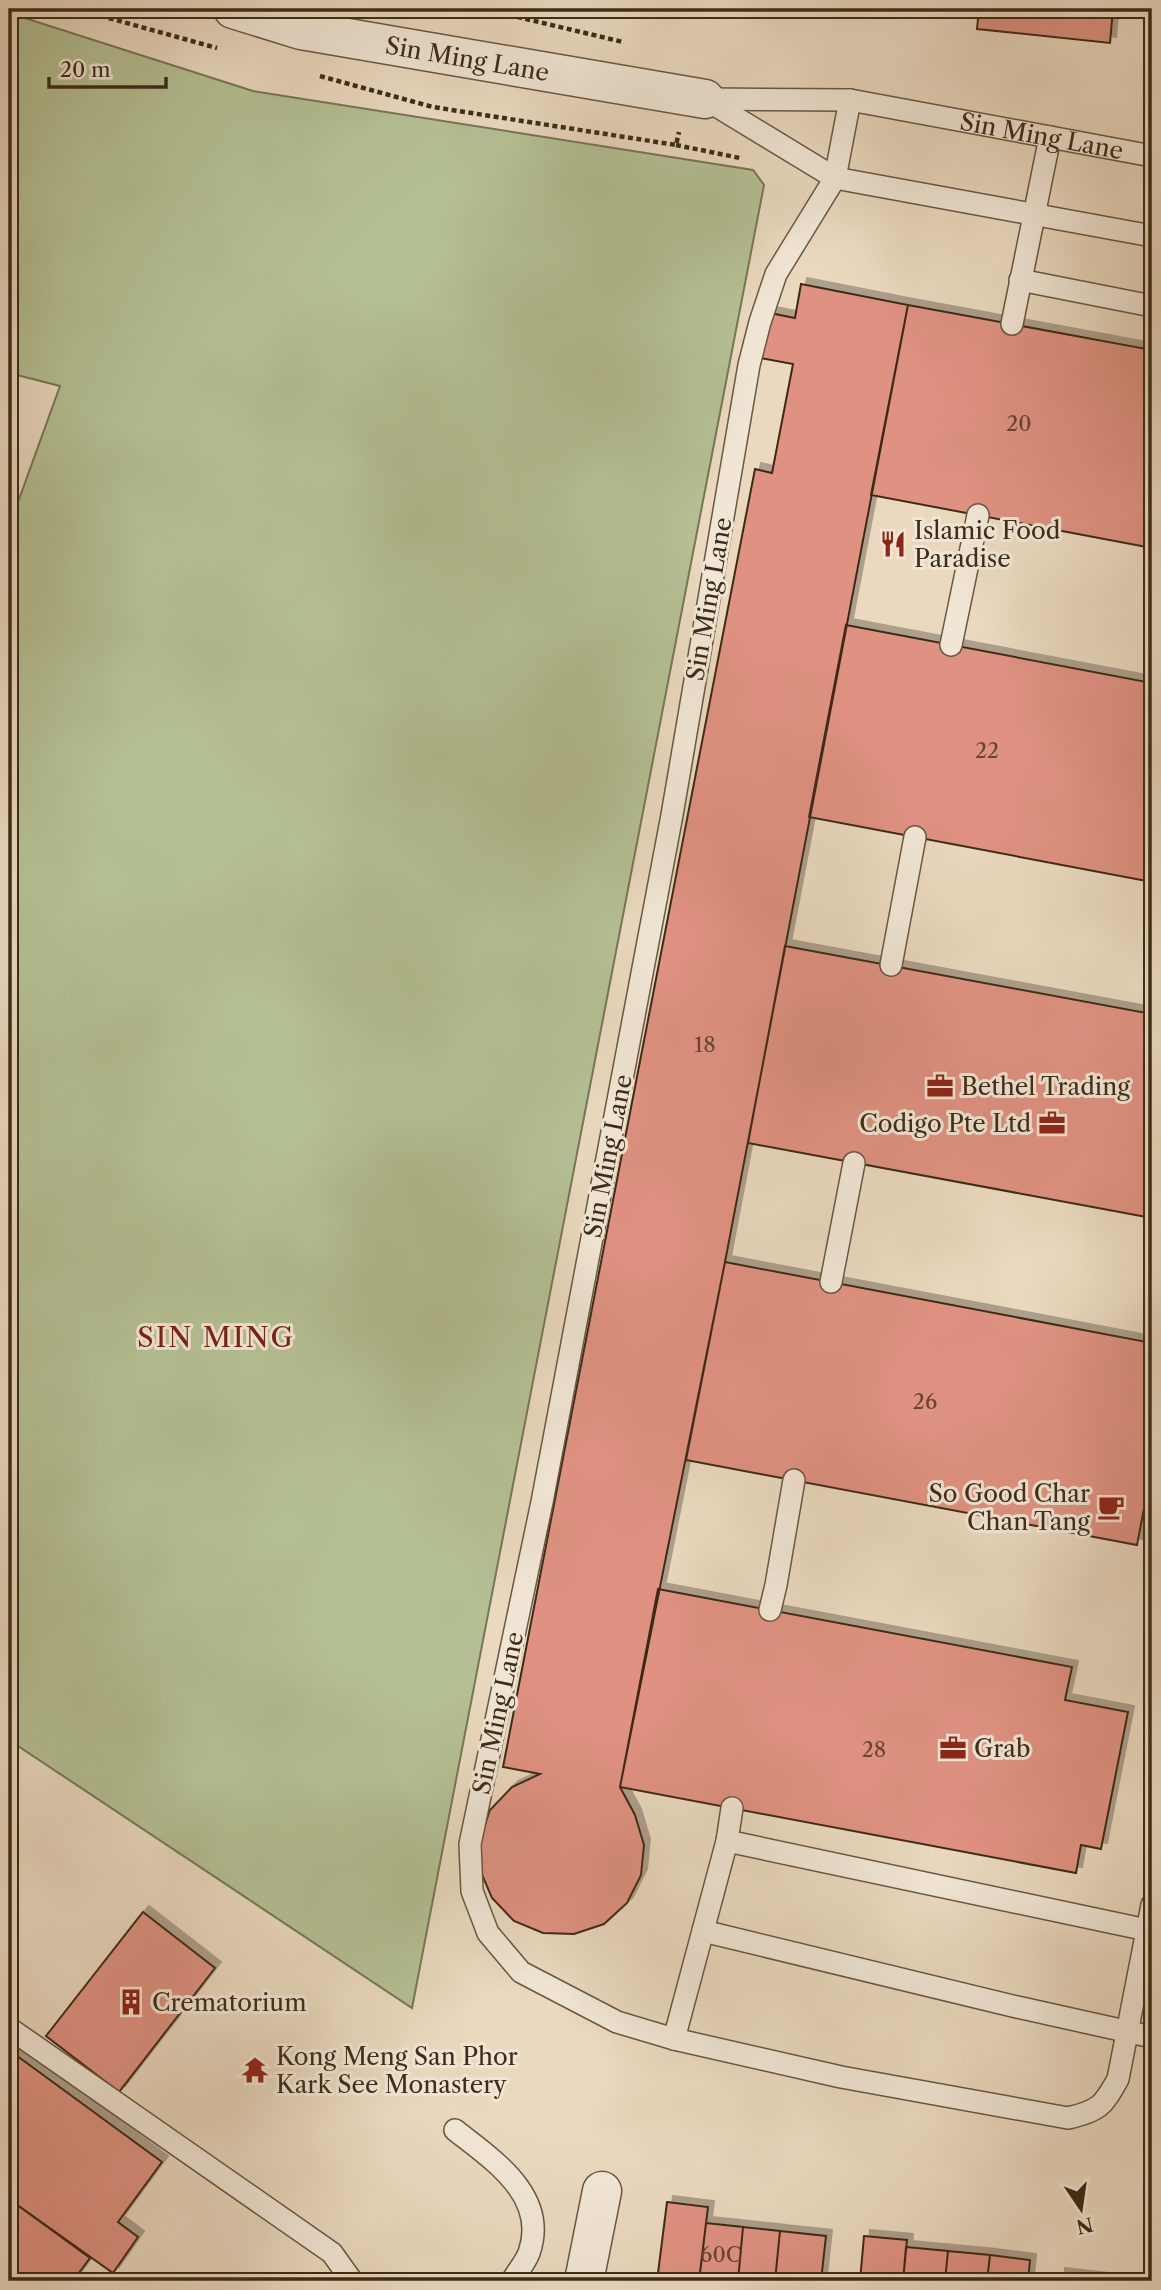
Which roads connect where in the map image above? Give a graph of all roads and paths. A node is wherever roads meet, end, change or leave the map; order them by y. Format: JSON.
{"nodes":[{"id":1,"x":233,"y":9,"type":"edge"},
{"id":2,"x":705,"y":99,"type":"junction"},
{"id":3,"x":850,"y":100,"type":"junction"},
{"id":4,"x":1050,"y":137,"type":"junction"},
{"id":5,"x":676,"y":145,"type":"dead end"},
{"id":6,"x":1152,"y":156,"type":"edge"},
{"id":7,"x":742,"y":159,"type":"dead end"},
{"id":8,"x":835,"y":178,"type":"junction"},
{"id":9,"x":1033,"y":215,"type":"junction"},
{"id":10,"x":1152,"y":236,"type":"edge"},
{"id":11,"x":1020,"y":280,"type":"junction"},
{"id":12,"x":1152,"y":306,"type":"edge"},
{"id":13,"x":1012,"y":324,"type":"dead end"},
{"id":14,"x":978,"y":515,"type":"dead end"},
{"id":15,"x":951,"y":645,"type":"dead end"},
{"id":16,"x":915,"y":837,"type":"dead end"},
{"id":17,"x":891,"y":965,"type":"dead end"},
{"id":18,"x":854,"y":1163,"type":"dead end"},
{"id":19,"x":831,"y":1282,"type":"dead end"},
{"id":20,"x":794,"y":1480,"type":"dead end"},
{"id":21,"x":770,"y":1610,"type":"dead end"},
{"id":22,"x":732,"y":1808,"type":"dead end"},
{"id":23,"x":727,"y":1842,"type":"junction"},
{"id":24,"x":1152,"y":1905,"type":"edge"},
{"id":25,"x":1147,"y":1930,"type":"junction"},
{"id":26,"x":703,"y":1931,"type":"junction"},
{"id":27,"x":9,"y":2028,"type":"edge"},
{"id":28,"x":1126,"y":2030,"type":"junction"},
{"id":29,"x":1152,"y":2036,"type":"edge"},
{"id":30,"x":674,"y":2039,"type":"junction"},
{"id":31,"x":455,"y":2130,"type":"dead end"},
{"id":32,"x":603,"y":2191,"type":"dead end"},
{"id":33,"x":352,"y":2281,"type":"edge"},
{"id":34,"x":512,"y":2281,"type":"edge"},
{"id":35,"x":584,"y":2281,"type":"edge"}],
"edges":[{"from":1,"to":2,"type":"street","name":"Sin Ming Lane"},
{"from":2,"to":3,"type":"lane","name":"Sin Ming Lane"},
{"from":2,"to":8,"type":"lane","name":"Sin Ming Lane"},
{"from":3,"to":4,"type":"lane","name":"Sin Ming Lane"},
{"from":3,"to":8,"type":"lane","name":"Sin Ming Lane"},
{"from":4,"to":6,"type":"lane","name":"Sin Ming Lane"},
{"from":4,"to":9,"type":"lane"},
{"from":5,"to":7,"type":"path"},
{"from":8,"to":9,"type":"lane","name":"Sin Ming Lane"},
{"from":8,"to":30,"type":"lane","name":"Sin Ming Lane"},
{"from":9,"to":10,"type":"lane","name":"Sin Ming Lane"},
{"from":9,"to":11,"type":"lane"},
{"from":11,"to":12,"type":"lane"},
{"from":11,"to":13,"type":"lane"},
{"from":14,"to":15,"type":"lane"},
{"from":16,"to":17,"type":"lane"},
{"from":18,"to":19,"type":"lane"},
{"from":20,"to":21,"type":"lane"},
{"from":22,"to":23,"type":"lane"},
{"from":23,"to":25,"type":"lane"},
{"from":23,"to":26,"type":"lane"},
{"from":24,"to":25,"type":"lane","name":"Sin Ming Lane"},
{"from":25,"to":28,"type":"lane","name":"Sin Ming Lane"},
{"from":26,"to":28,"type":"lane"},
{"from":26,"to":30,"type":"lane"},
{"from":27,"to":33,"type":"lane"},
{"from":28,"to":29,"type":"lane"},
{"from":28,"to":30,"type":"lane","name":"Sin Ming Lane"},
{"from":31,"to":34,"type":"lane"},
{"from":32,"to":35,"type":"street"}]}
